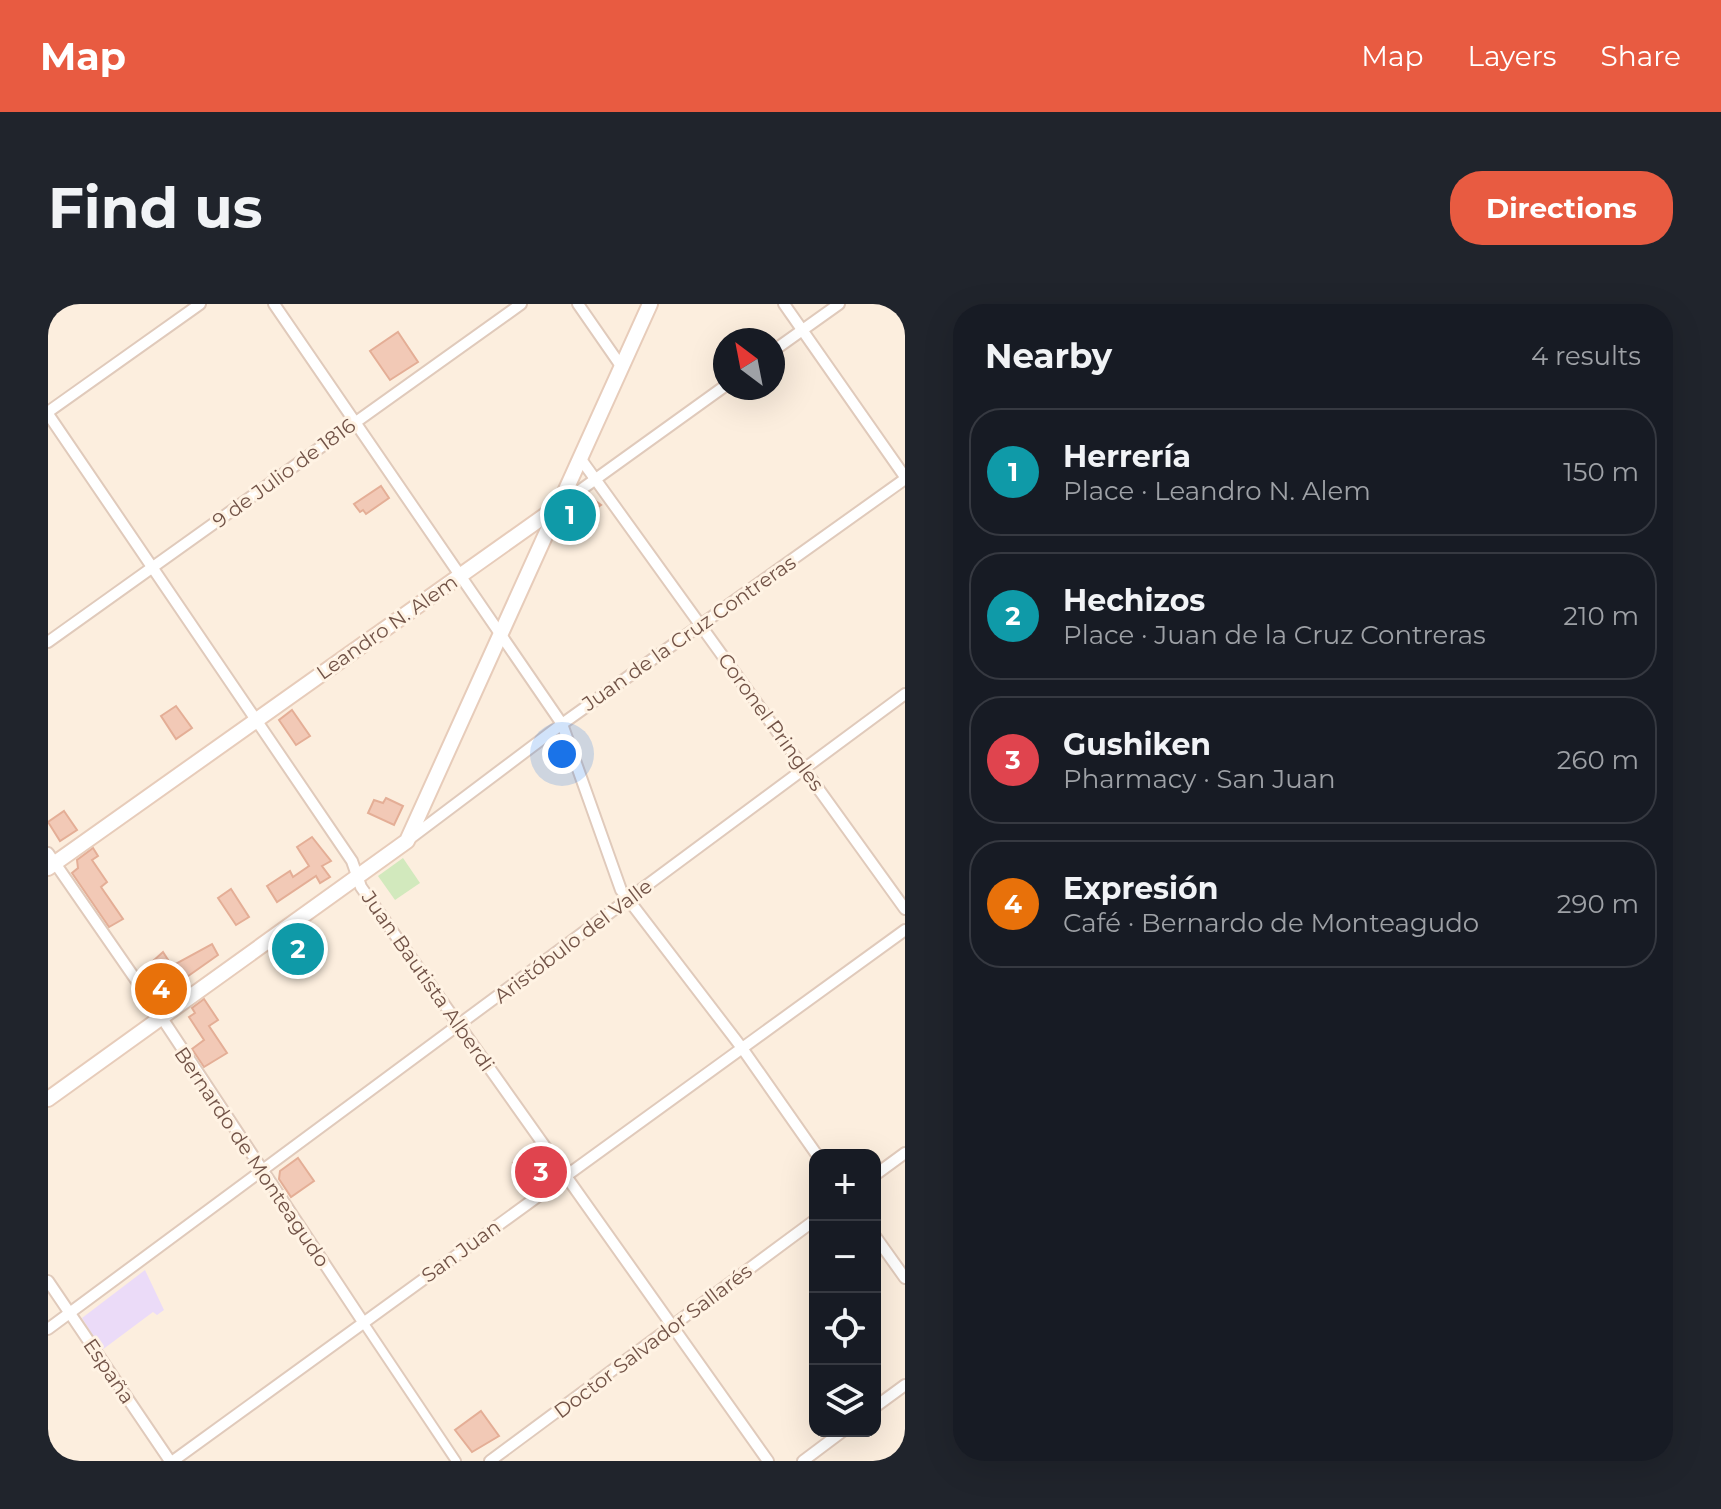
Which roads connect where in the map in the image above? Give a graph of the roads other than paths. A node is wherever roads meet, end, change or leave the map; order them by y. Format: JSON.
{"nodes":[{"id":1,"x":200,"y":304,"type":"edge"},
{"id":2,"x":274,"y":304,"type":"edge"},
{"id":3,"x":521,"y":304,"type":"edge"},
{"id":4,"x":578,"y":304,"type":"edge"},
{"id":5,"x":650,"y":304,"type":"edge"},
{"id":6,"x":784,"y":304,"type":"edge"},
{"id":7,"x":839,"y":304,"type":"edge"},
{"id":8,"x":802,"y":330,"type":"junction"},
{"id":9,"x":785,"y":342,"type":"edge"},
{"id":10,"x":621,"y":366,"type":"junction"},
{"id":11,"x":713,"y":395,"type":"edge"},
{"id":12,"x":48,"y":413,"type":"edge"},
{"id":13,"x":355,"y":423,"type":"junction"},
{"id":14,"x":580,"y":458,"type":"junction"},
{"id":15,"x":905,"y":478,"type":"edge"},
{"id":16,"x":595,"y":479,"type":"junction"},
{"id":17,"x":558,"y":507,"type":"junction"},
{"id":18,"x":152,"y":568,"type":"junction"},
{"id":19,"x":459,"y":576,"type":"junction"},
{"id":20,"x":701,"y":625,"type":"junction"},
{"id":21,"x":499,"y":633,"type":"junction"},
{"id":22,"x":48,"y":642,"type":"edge"},
{"id":23,"x":905,"y":694,"type":"edge"},
{"id":24,"x":256,"y":720,"type":"junction"},
{"id":25,"x":562,"y":724,"type":"junction"},
{"id":26,"x":804,"y":768,"type":"junction"},
{"id":27,"x":407,"y":841,"type":"junction"},
{"id":28,"x":50,"y":862,"type":"edge"},
{"id":29,"x":358,"y":876,"type":"junction"},
{"id":30,"x":628,"y":900,"type":"junction"},
{"id":31,"x":905,"y":909,"type":"edge"},
{"id":32,"x":905,"y":930,"type":"edge"},
{"id":33,"x":160,"y":1018,"type":"junction"},
{"id":34,"x":460,"y":1026,"type":"junction"},
{"id":35,"x":742,"y":1048,"type":"junction"},
{"id":36,"x":48,"y":1099,"type":"edge"},
{"id":37,"x":813,"y":1149,"type":"edge"},
{"id":38,"x":905,"y":1153,"type":"edge"},
{"id":39,"x":262,"y":1169,"type":"junction"},
{"id":40,"x":881,"y":1171,"type":"edge"},
{"id":41,"x":565,"y":1175,"type":"junction"},
{"id":42,"x":814,"y":1221,"type":"edge"},
{"id":43,"x":881,"y":1244,"type":"edge"},
{"id":44,"x":905,"y":1278,"type":"edge"},
{"id":45,"x":48,"y":1281,"type":"edge"},
{"id":46,"x":70,"y":1313,"type":"junction"},
{"id":47,"x":363,"y":1322,"type":"junction"},
{"id":48,"x":673,"y":1326,"type":"junction"},
{"id":49,"x":48,"y":1329,"type":"edge"},
{"id":50,"x":905,"y":1385,"type":"edge"},
{"id":51,"x":881,"y":1403,"type":"edge"},
{"id":52,"x":835,"y":1437,"type":"edge"},
{"id":53,"x":171,"y":1461,"type":"edge"},
{"id":54,"x":456,"y":1461,"type":"edge"},
{"id":55,"x":490,"y":1461,"type":"edge"},
{"id":56,"x":768,"y":1461,"type":"edge"},
{"id":57,"x":803,"y":1461,"type":"edge"}],
"edges":[{"from":1,"to":12,"type":"street"},
{"from":2,"to":13,"type":"street"},
{"from":3,"to":13,"type":"street","name":"9 de Julio de 1816"},
{"from":4,"to":10,"type":"street"},
{"from":5,"to":10,"type":"main road"},
{"from":6,"to":8,"type":"street"},
{"from":7,"to":8,"type":"street"},
{"from":8,"to":9,"type":"street"},
{"from":8,"to":15,"type":"street"},
{"from":10,"to":14,"type":"main road"},
{"from":11,"to":16,"type":"street","name":"Leandro N. Alem"},
{"from":12,"to":18,"type":"street","name":"Juan Bautista Alberdi"},
{"from":13,"to":18,"type":"street","name":"9 de Julio de 1816"},
{"from":13,"to":19,"type":"street"},
{"from":14,"to":16,"type":"street","name":"Coronel Pringles"},
{"from":14,"to":17,"type":"main road"},
{"from":15,"to":20,"type":"street","name":"Juan de la Cruz Contreras"},
{"from":16,"to":17,"type":"street","name":"Leandro N. Alem"},
{"from":16,"to":20,"type":"street","name":"Coronel Pringles"},
{"from":17,"to":19,"type":"main road","name":"Leandro N. Alem"},
{"from":17,"to":21,"type":"main road"},
{"from":18,"to":22,"type":"street","name":"9 de Julio de 1816"},
{"from":18,"to":24,"type":"street","name":"Juan Bautista Alberdi"},
{"from":19,"to":21,"type":"street"},
{"from":19,"to":24,"type":"main road","name":"Leandro N. Alem"},
{"from":20,"to":25,"type":"street","name":"Juan de la Cruz Contreras"},
{"from":20,"to":26,"type":"street","name":"Coronel Pringles"},
{"from":21,"to":25,"type":"street"},
{"from":21,"to":27,"type":"main road"},
{"from":23,"to":26,"type":"street","name":"Aristóbulo del Valle"},
{"from":24,"to":28,"type":"main road","name":"Leandro N. Alem"},
{"from":24,"to":29,"type":"street","name":"Juan Bautista Alberdi"},
{"from":25,"to":27,"type":"street","name":"Juan de la Cruz Contreras"},
{"from":25,"to":30,"type":"street"},
{"from":26,"to":30,"type":"street","name":"Aristóbulo del Valle"},
{"from":26,"to":31,"type":"street","name":"Coronel Pringles"},
{"from":27,"to":29,"type":"main road","name":"Juan de la Cruz Contreras"},
{"from":28,"to":33,"type":"street","name":"Bernardo de Monteagudo"},
{"from":29,"to":33,"type":"main road","name":"Juan de la Cruz Contreras"},
{"from":29,"to":34,"type":"street","name":"Juan Bautista Alberdi"},
{"from":30,"to":34,"type":"street","name":"Aristóbulo del Valle"},
{"from":30,"to":35,"type":"street"},
{"from":32,"to":35,"type":"street","name":"San Juan"},
{"from":33,"to":36,"type":"main road","name":"Juan de la Cruz Contreras"},
{"from":33,"to":39,"type":"street","name":"Bernardo de Monteagudo"},
{"from":34,"to":39,"type":"street","name":"Aristóbulo del Valle"},
{"from":34,"to":41,"type":"street","name":"Juan Bautista Alberdi"},
{"from":35,"to":37,"type":"street"},
{"from":35,"to":41,"type":"street","name":"San Juan"},
{"from":38,"to":40,"type":"street"},
{"from":39,"to":46,"type":"street","name":"Aristóbulo del Valle"},
{"from":39,"to":47,"type":"street","name":"Bernardo de Monteagudo"},
{"from":41,"to":47,"type":"street","name":"San Juan"},
{"from":41,"to":48,"type":"street","name":"Juan Bautista Alberdi"},
{"from":42,"to":48,"type":"street","name":"Doctor Salvador Sallarés"},
{"from":43,"to":44,"type":"street"},
{"from":45,"to":46,"type":"street","name":"España"},
{"from":46,"to":49,"type":"street","name":"Aristóbulo del Valle"},
{"from":46,"to":53,"type":"street","name":"España"},
{"from":47,"to":53,"type":"street","name":"San Juan"},
{"from":47,"to":54,"type":"street","name":"Bernardo de Monteagudo"},
{"from":48,"to":55,"type":"street","name":"Doctor Salvador Sallarés"},
{"from":48,"to":56,"type":"street","name":"Juan Bautista Alberdi"},
{"from":50,"to":51,"type":"street"},
{"from":52,"to":57,"type":"street"}]}
